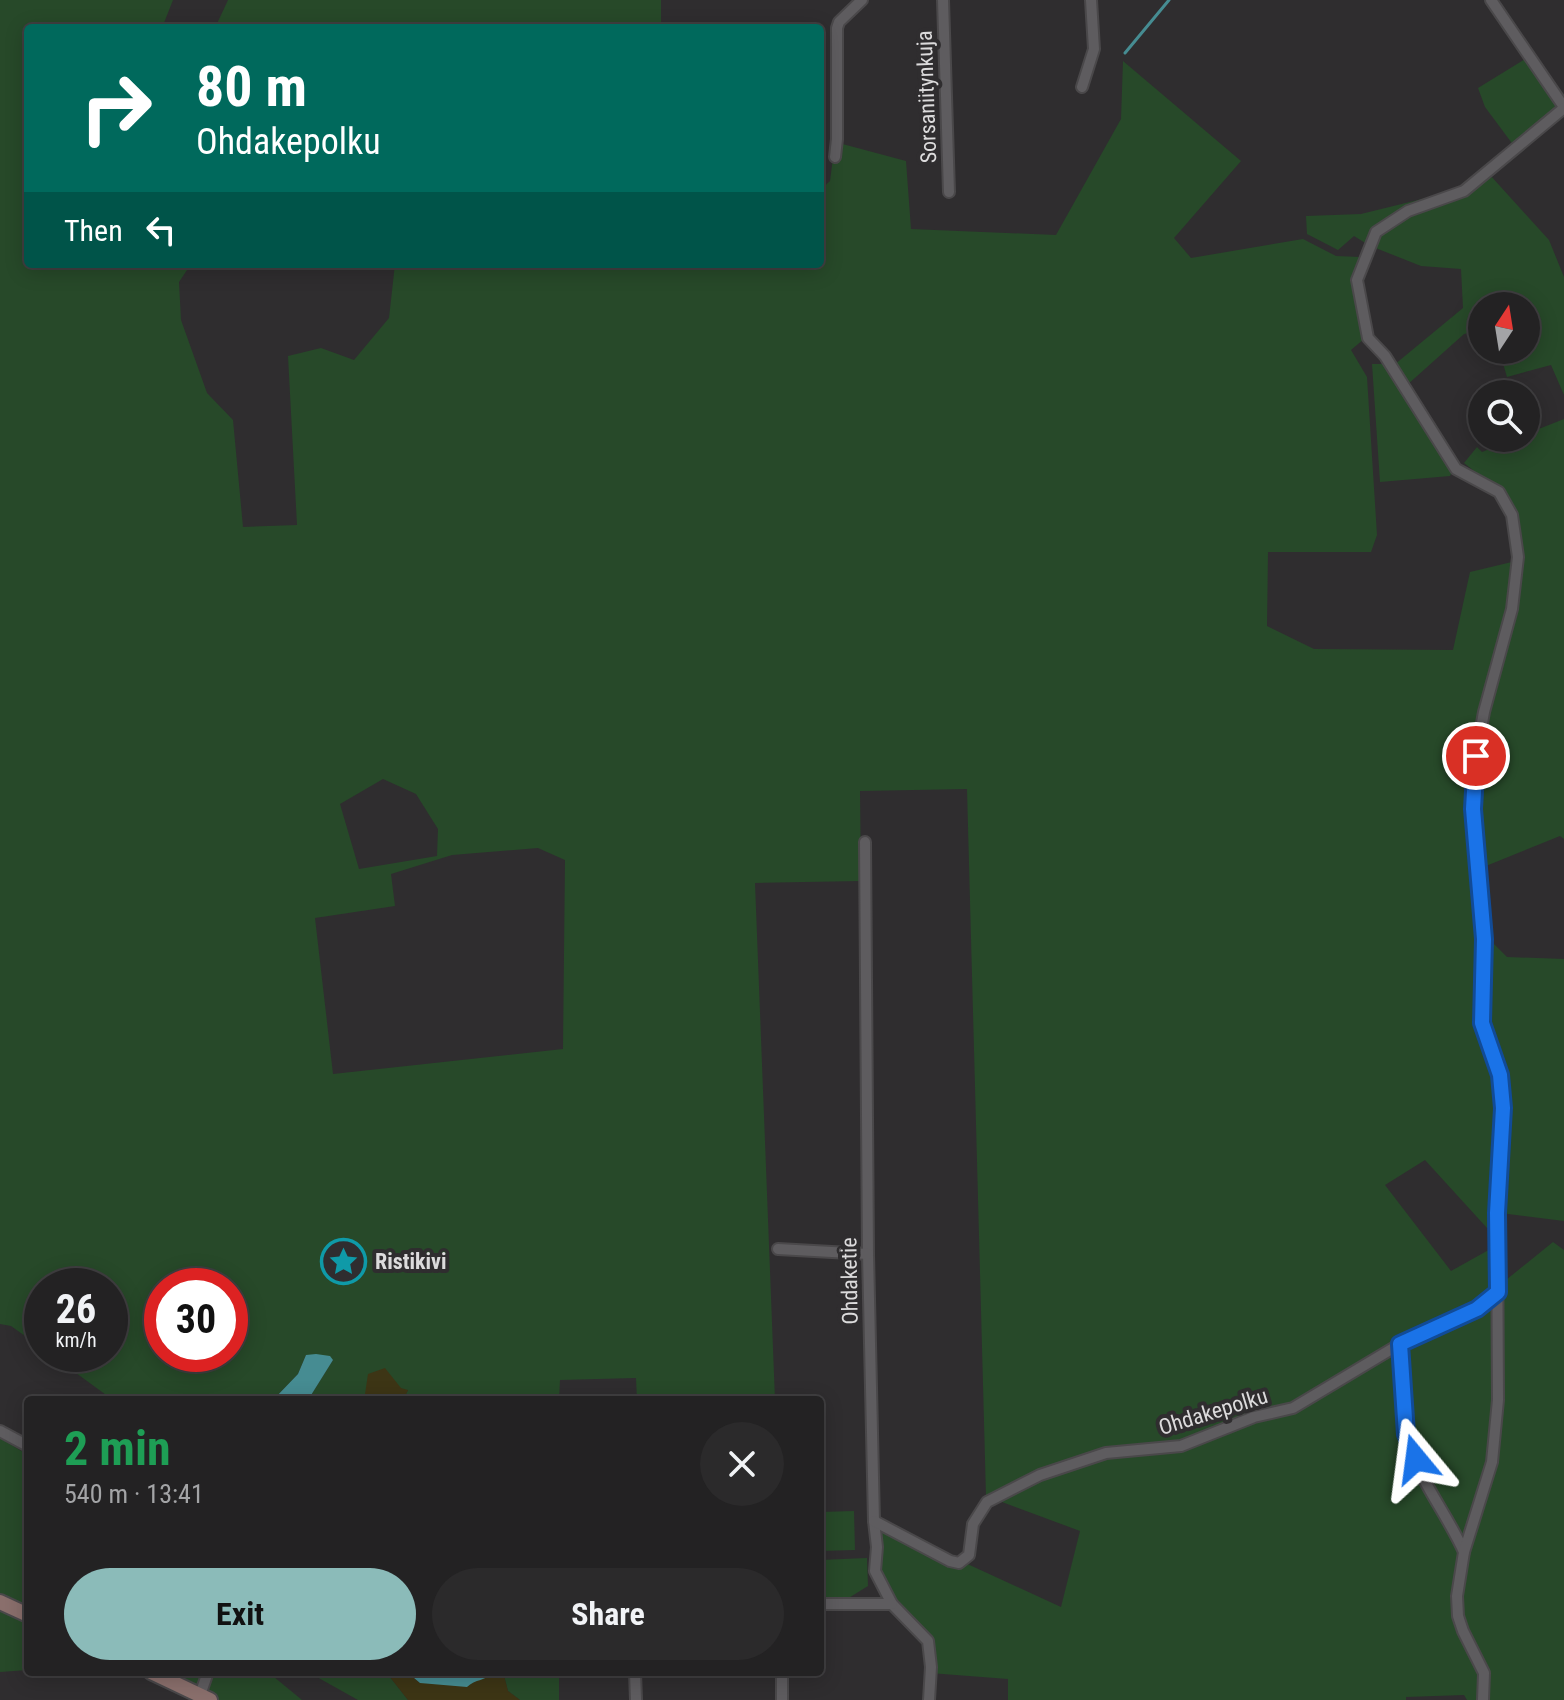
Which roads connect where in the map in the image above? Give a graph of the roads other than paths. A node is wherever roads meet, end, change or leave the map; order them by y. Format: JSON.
{"nodes":[{"id":1,"x":862,"y":0,"type":"edge"},
{"id":2,"x":943,"y":0,"type":"edge"},
{"id":3,"x":1091,"y":0,"type":"edge"},
{"id":4,"x":1491,"y":0,"type":"edge"},
{"id":5,"x":1082,"y":87,"type":"dead end"},
{"id":6,"x":1564,"y":108,"type":"edge"},
{"id":7,"x":835,"y":157,"type":"dead end"},
{"id":8,"x":949,"y":192,"type":"dead end"},
{"id":9,"x":865,"y":842,"type":"dead end"},
{"id":10,"x":778,"y":1249,"type":"dead end"},
{"id":11,"x":868,"y":1254,"type":"junction"},
{"id":12,"x":1498,"y":1292,"type":"junction"},
{"id":13,"x":1400,"y":1344,"type":"junction"},
{"id":14,"x":0,"y":1431,"type":"edge"},
{"id":15,"x":24,"y":1444,"type":"edge"},
{"id":16,"x":874,"y":1521,"type":"junction"},
{"id":17,"x":1464,"y":1552,"type":"junction"},
{"id":18,"x":0,"y":1602,"type":"edge"},
{"id":19,"x":824,"y":1604,"type":"edge"},
{"id":20,"x":892,"y":1604,"type":"junction"},
{"id":21,"x":24,"y":1613,"type":"edge"},
{"id":22,"x":159,"y":1676,"type":"edge"},
{"id":23,"x":208,"y":1676,"type":"edge"},
{"id":24,"x":635,"y":1676,"type":"edge"},
{"id":25,"x":782,"y":1676,"type":"edge"},
{"id":26,"x":205,"y":1698,"type":"edge"},
{"id":27,"x":636,"y":1700,"type":"edge"},
{"id":28,"x":782,"y":1700,"type":"edge"},
{"id":29,"x":929,"y":1700,"type":"edge"},
{"id":30,"x":1483,"y":1700,"type":"edge"}],
"edges":[{"from":1,"to":7,"type":"street"},
{"from":2,"to":8,"type":"street","name":"Sorsaniitynkuja"},
{"from":3,"to":5,"type":"street"},
{"from":4,"to":6,"type":"street"},
{"from":6,"to":12,"type":"street"},
{"from":9,"to":11,"type":"street","name":"Ohdaketie"},
{"from":10,"to":11,"type":"street"},
{"from":11,"to":16,"type":"street","name":"Ohdaketie"},
{"from":12,"to":13,"type":"street","name":"Ohdakepolku"},
{"from":12,"to":17,"type":"street"},
{"from":13,"to":16,"type":"street","name":"Ohdakepolku"},
{"from":13,"to":17,"type":"street"},
{"from":14,"to":15,"type":"street"},
{"from":16,"to":20,"type":"street","name":"Ohdaketie"},
{"from":17,"to":30,"type":"street"},
{"from":18,"to":21,"type":"main road"},
{"from":19,"to":20,"type":"street"},
{"from":20,"to":29,"type":"street","name":"Ohdaketie"},
{"from":22,"to":26,"type":"main road"},
{"from":23,"to":26,"type":"street"},
{"from":24,"to":27,"type":"street"},
{"from":25,"to":28,"type":"street"}]}
